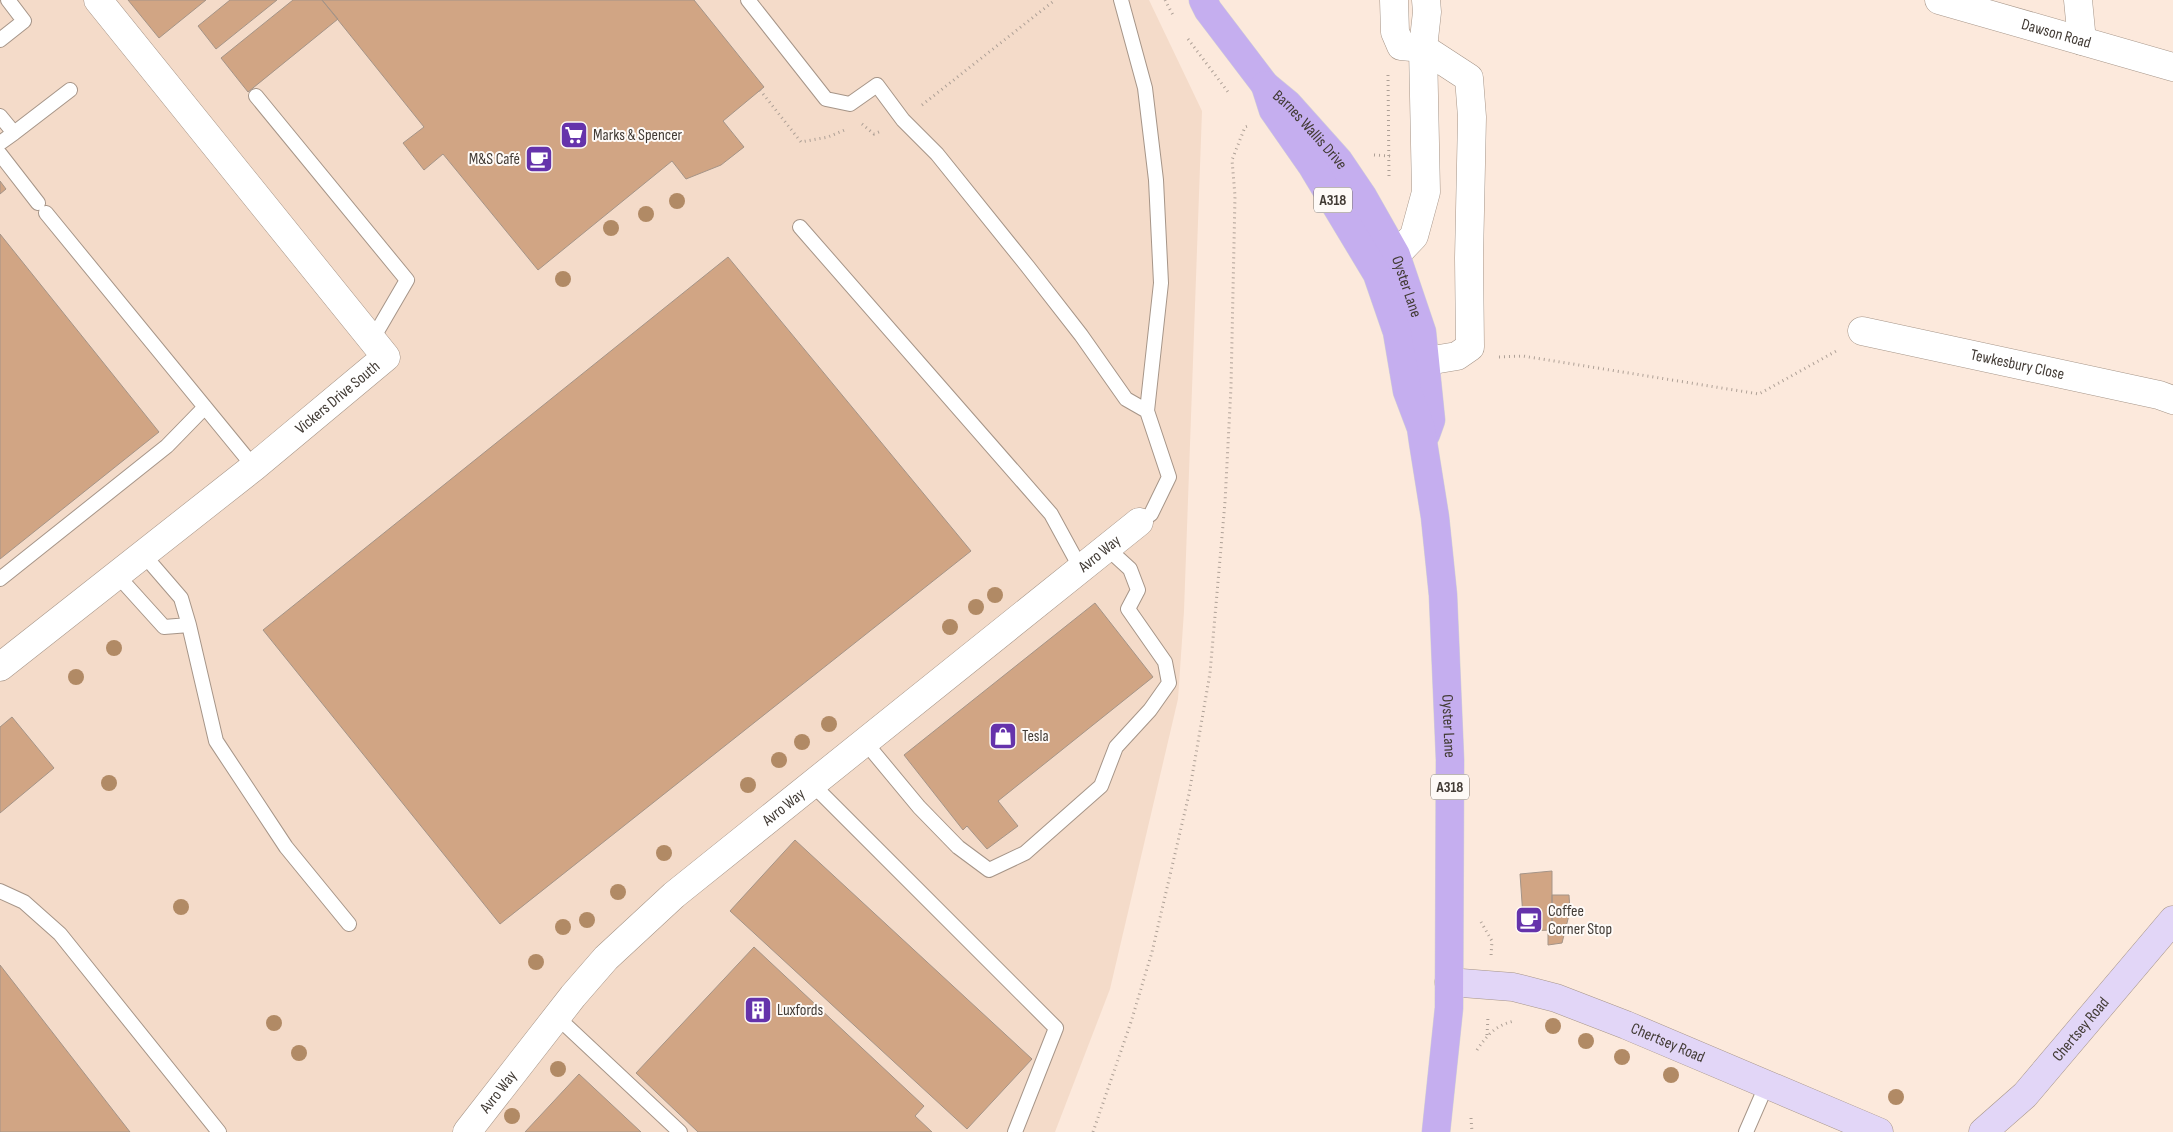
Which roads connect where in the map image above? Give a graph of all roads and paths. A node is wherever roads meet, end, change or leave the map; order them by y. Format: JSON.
{"nodes":[{"id":1,"x":8,"y":0,"type":"edge"},
{"id":2,"x":98,"y":0,"type":"edge"},
{"id":3,"x":748,"y":0,"type":"edge"},
{"id":4,"x":1121,"y":0,"type":"edge"},
{"id":5,"x":1203,"y":0,"type":"edge"},
{"id":6,"x":1394,"y":0,"type":"edge"},
{"id":7,"x":1426,"y":0,"type":"edge"},
{"id":8,"x":1939,"y":0,"type":"edge"},
{"id":9,"x":2078,"y":0,"type":"edge"},
{"id":10,"x":0,"y":40,"type":"edge"},
{"id":11,"x":2082,"y":41,"type":"junction"},
{"id":12,"x":1423,"y":48,"type":"junction"},
{"id":13,"x":2173,"y":68,"type":"edge"},
{"id":14,"x":1265,"y":85,"type":"junction"},
{"id":15,"x":70,"y":90,"type":"dead end"},
{"id":16,"x":256,"y":96,"type":"dead end"},
{"id":17,"x":1389,"y":110,"type":"dead end"},
{"id":18,"x":0,"y":116,"type":"edge"},
{"id":19,"x":1254,"y":122,"type":"dead end"},
{"id":20,"x":14,"y":133,"type":"junction"},
{"id":21,"x":0,"y":144,"type":"edge"},
{"id":22,"x":0,"y":154,"type":"edge"},
{"id":23,"x":1389,"y":182,"type":"dead end"},
{"id":24,"x":800,"y":227,"type":"dead end"},
{"id":25,"x":1396,"y":256,"type":"junction"},
{"id":26,"x":1393,"y":320,"type":"joint"},
{"id":27,"x":1862,"y":331,"type":"joint"},
{"id":28,"x":372,"y":340,"type":"junction"},
{"id":29,"x":1495,"y":357,"type":"dead end"},
{"id":30,"x":1414,"y":367,"type":"junction"},
{"id":31,"x":2173,"y":400,"type":"edge"},
{"id":32,"x":205,"y":407,"type":"junction"},
{"id":33,"x":1147,"y":411,"type":"junction"},
{"id":34,"x":254,"y":467,"type":"junction"},
{"id":35,"x":1140,"y":522,"type":"joint"},
{"id":36,"x":1107,"y":548,"type":"junction"},
{"id":37,"x":143,"y":554,"type":"junction"},
{"id":38,"x":1081,"y":569,"type":"junction"},
{"id":39,"x":117,"y":575,"type":"junction"},
{"id":40,"x":0,"y":579,"type":"edge"},
{"id":41,"x":189,"y":624,"type":"junction"},
{"id":42,"x":0,"y":667,"type":"edge"},
{"id":43,"x":865,"y":742,"type":"junction"},
{"id":44,"x":812,"y":784,"type":"junction"},
{"id":45,"x":0,"y":891,"type":"edge"},
{"id":46,"x":2173,"y":920,"type":"edge"},
{"id":47,"x":349,"y":924,"type":"dead end"},
{"id":48,"x":1449,"y":982,"type":"junction"},
{"id":49,"x":557,"y":1016,"type":"junction"},
{"id":50,"x":1766,"y":1086,"type":"junction"},
{"id":51,"x":219,"y":1132,"type":"edge"},
{"id":52,"x":467,"y":1132,"type":"edge"},
{"id":53,"x":680,"y":1132,"type":"edge"},
{"id":54,"x":1015,"y":1132,"type":"edge"},
{"id":55,"x":1093,"y":1132,"type":"edge"},
{"id":56,"x":1436,"y":1132,"type":"edge"},
{"id":57,"x":1746,"y":1132,"type":"edge"},
{"id":58,"x":1879,"y":1132,"type":"edge"},
{"id":59,"x":1983,"y":1132,"type":"edge"}],
"edges":[{"from":1,"to":10,"type":"lane"},
{"from":2,"to":28,"type":"street","name":"Vickers Drive South"},
{"from":3,"to":33,"type":"lane"},
{"from":4,"to":33,"type":"lane"},
{"from":5,"to":14,"type":"main road","name":"Barnes Wallis Drive","number":"A318"},
{"from":6,"to":12,"type":"street"},
{"from":7,"to":12,"type":"street","name":"Oyster Lane"},
{"from":8,"to":11,"type":"street","name":"Dawson Road"},
{"from":9,"to":11,"type":"street"},
{"from":11,"to":13,"type":"street","name":"Dawson Road"},
{"from":12,"to":25,"type":"street","name":"Oyster Lane"},
{"from":12,"to":30,"type":"street"},
{"from":14,"to":25,"type":"main road","name":"Barnes Wallis Drive","number":"A318"},
{"from":14,"to":26,"type":"main road","name":"Barnes Wallis Drive","number":"A318"},
{"from":15,"to":20,"type":"lane"},
{"from":16,"to":28,"type":"lane"},
{"from":17,"to":23,"type":"path"},
{"from":18,"to":20,"type":"lane"},
{"from":19,"to":55,"type":"path"},
{"from":20,"to":21,"type":"lane"},
{"from":22,"to":32,"type":"lane"},
{"from":24,"to":38,"type":"lane"},
{"from":25,"to":30,"type":"main road","name":"Oyster Lane","number":"A318"},
{"from":26,"to":30,"type":"main road","name":"Oyster Lane","number":"A318"},
{"from":27,"to":29,"type":"path"},
{"from":27,"to":31,"type":"street","name":"Tewkesbury Close"},
{"from":28,"to":34,"type":"street","name":"Vickers Drive South"},
{"from":30,"to":48,"type":"main road","name":"Oyster Lane","number":"A318"},
{"from":32,"to":34,"type":"lane"},
{"from":32,"to":40,"type":"lane"},
{"from":33,"to":35,"type":"lane"},
{"from":34,"to":37,"type":"street","name":"Vickers Drive South"},
{"from":35,"to":36,"type":"street","name":"Avro Way"},
{"from":36,"to":38,"type":"street","name":"Avro Way"},
{"from":36,"to":43,"type":"lane"},
{"from":37,"to":39,"type":"street","name":"Vickers Drive South"},
{"from":37,"to":41,"type":"lane"},
{"from":38,"to":43,"type":"street","name":"Avro Way"},
{"from":39,"to":41,"type":"lane"},
{"from":39,"to":42,"type":"street","name":"Vickers Drive South"},
{"from":41,"to":47,"type":"lane"},
{"from":43,"to":44,"type":"street","name":"Avro Way"},
{"from":44,"to":49,"type":"street","name":"Avro Way"},
{"from":44,"to":54,"type":"lane"},
{"from":45,"to":51,"type":"lane"},
{"from":46,"to":59,"type":"street","name":"Chertsey Road"},
{"from":48,"to":50,"type":"street","name":"Chertsey Road"},
{"from":48,"to":56,"type":"main road","name":"Oyster Lane","number":"A318"},
{"from":49,"to":52,"type":"street","name":"Avro Way"},
{"from":49,"to":53,"type":"lane"},
{"from":50,"to":57,"type":"lane"},
{"from":50,"to":58,"type":"street","name":"Chertsey Road"}]}
